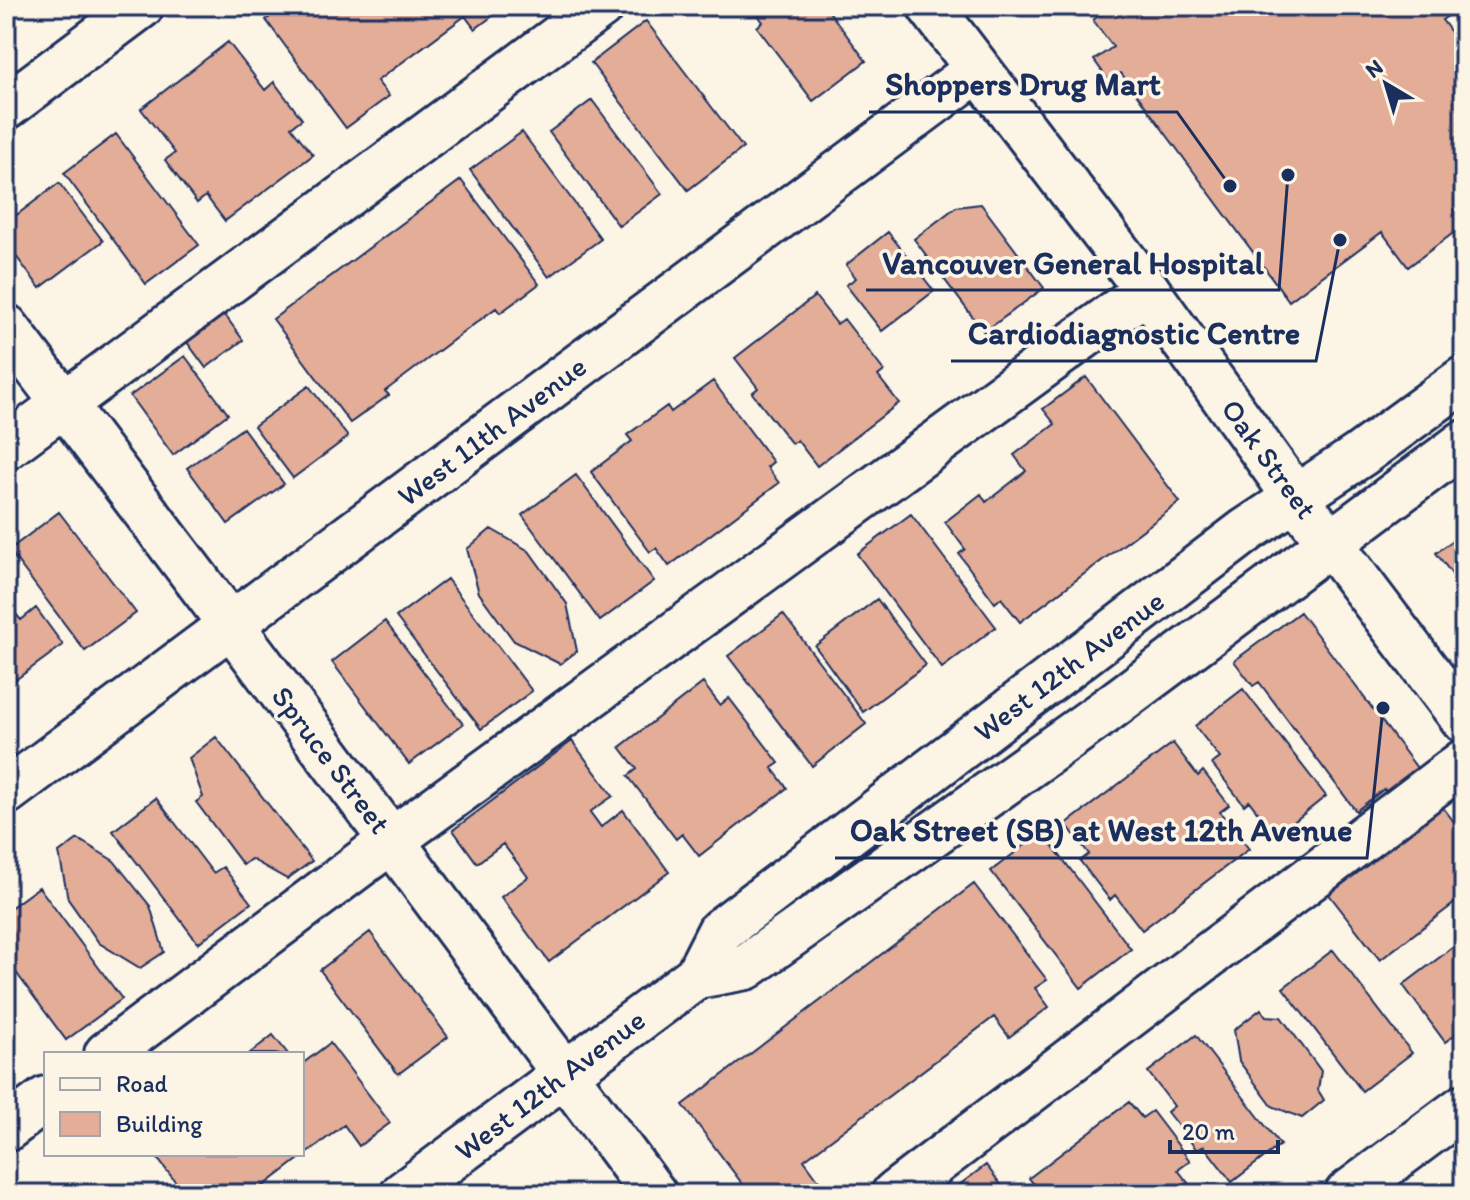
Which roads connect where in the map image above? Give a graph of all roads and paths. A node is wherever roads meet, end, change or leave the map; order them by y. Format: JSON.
{"nodes":[{"id":1,"x":141,"y":6,"type":"edge"},
{"id":2,"x":601,"y":6,"type":"edge"},
{"id":3,"x":930,"y":6,"type":"edge"},
{"id":4,"x":977,"y":70,"type":"junction"},
{"id":5,"x":6,"y":107,"type":"edge"},
{"id":6,"x":1147,"y":290,"type":"junction"},
{"id":7,"x":6,"y":327,"type":"edge"},
{"id":8,"x":1464,"y":379,"type":"edge"},
{"id":9,"x":65,"y":403,"type":"junction"},
{"id":10,"x":1464,"y":443,"type":"edge"},
{"id":11,"x":6,"y":447,"type":"edge"},
{"id":12,"x":1296,"y":498,"type":"junction"},
{"id":13,"x":1330,"y":543,"type":"junction"},
{"id":14,"x":231,"y":625,"type":"junction"},
{"id":15,"x":1464,"y":720,"type":"edge"},
{"id":16,"x":1464,"y":762,"type":"edge"},
{"id":17,"x":6,"y":792,"type":"edge"},
{"id":18,"x":391,"y":841,"type":"junction"},
{"id":19,"x":697,"y":976,"type":"junction"},
{"id":20,"x":110,"y":1052,"type":"edge"},
{"id":21,"x":566,"y":1073,"type":"junction"},
{"id":22,"x":44,"y":1100,"type":"edge"},
{"id":23,"x":1464,"y":1107,"type":"edge"},
{"id":24,"x":6,"y":1129,"type":"edge"},
{"id":25,"x":403,"y":1194,"type":"edge"},
{"id":26,"x":654,"y":1194,"type":"edge"},
{"id":27,"x":894,"y":1194,"type":"edge"},
{"id":28,"x":1347,"y":1194,"type":"edge"}],
"edges":[{"from":1,"to":5,"type":"street"},
{"from":2,"to":9,"type":"street"},
{"from":3,"to":4,"type":"street","name":"Oak Street"},
{"from":4,"to":6,"type":"street","name":"Oak Street"},
{"from":4,"to":14,"type":"street","name":"West 11th Avenue"},
{"from":6,"to":12,"type":"street","name":"Oak Street"},
{"from":6,"to":18,"type":"street"},
{"from":7,"to":9,"type":"street","name":"Spruce Street"},
{"from":8,"to":12,"type":"street","name":"West 12th Avenue"},
{"from":9,"to":11,"type":"street"},
{"from":9,"to":14,"type":"street","name":"Spruce Street"},
{"from":10,"to":13,"type":"street","name":"West 12th Avenue"},
{"from":12,"to":13,"type":"street","name":"Oak Street"},
{"from":12,"to":19,"type":"street","name":"West 12th Avenue"},
{"from":13,"to":15,"type":"street","name":"Oak Street"},
{"from":13,"to":19,"type":"street","name":"West 12th Avenue"},
{"from":14,"to":17,"type":"street","name":"West 11th Avenue"},
{"from":14,"to":18,"type":"street","name":"Spruce Street"},
{"from":16,"to":27,"type":"street"},
{"from":18,"to":20,"type":"street"},
{"from":18,"to":21,"type":"street","name":"Spruce Street"},
{"from":19,"to":21,"type":"street","name":"West 12th Avenue"},
{"from":21,"to":25,"type":"street","name":"West 12th Avenue"},
{"from":21,"to":26,"type":"street","name":"Spruce Street"},
{"from":22,"to":24,"type":"street"},
{"from":23,"to":28,"type":"street"}]}
